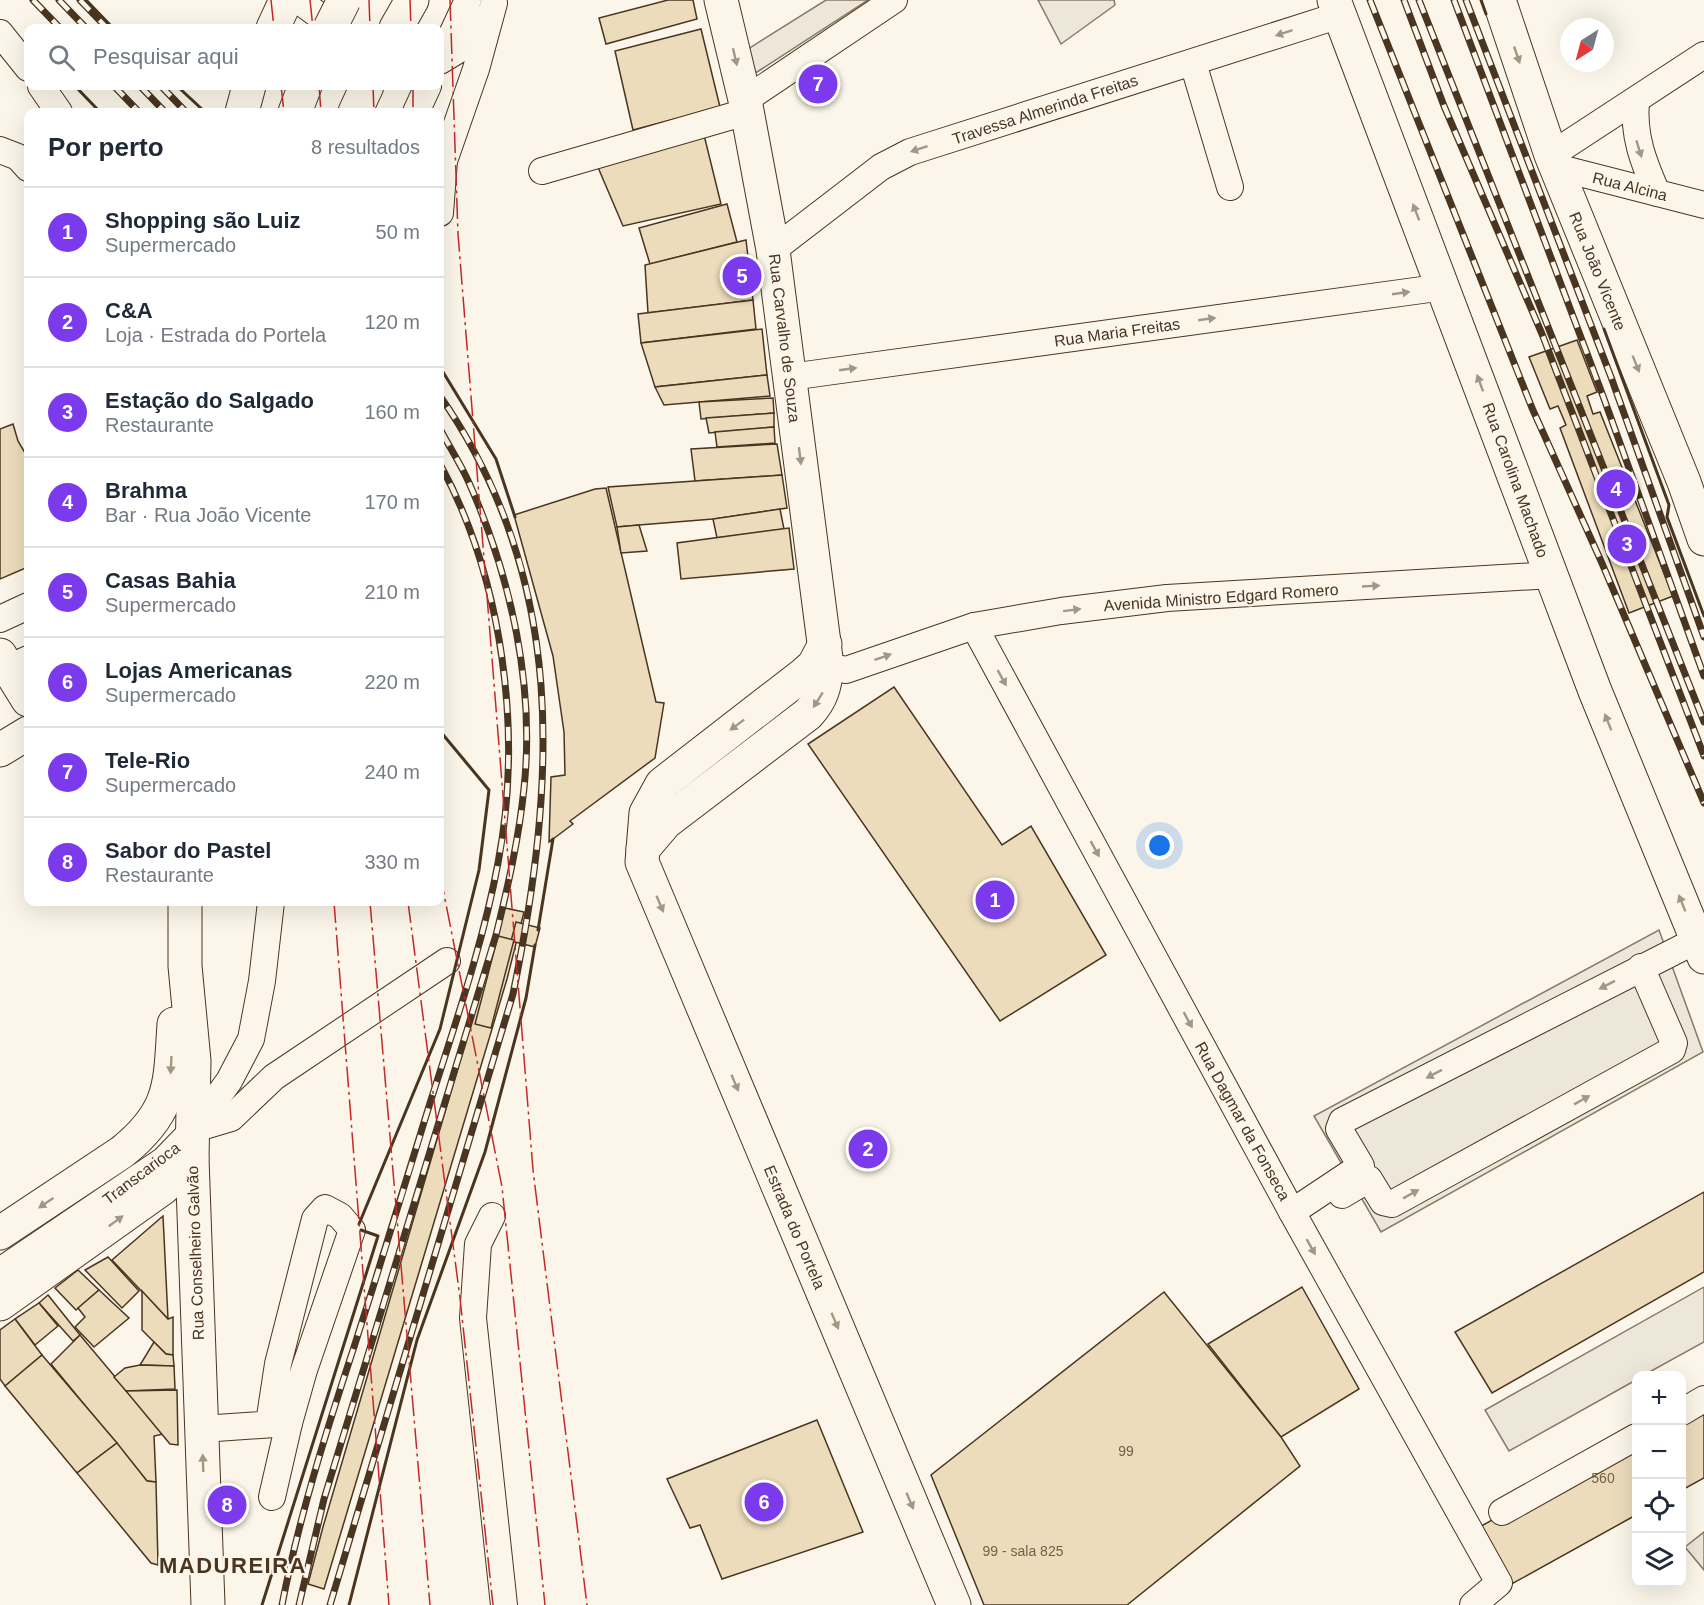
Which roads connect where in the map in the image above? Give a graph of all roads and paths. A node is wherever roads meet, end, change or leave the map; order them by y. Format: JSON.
{"nodes":[{"id":1,"x":286,"y":0,"type":"edge"},
{"id":2,"x":298,"y":0,"type":"edge"},
{"id":3,"x":344,"y":0,"type":"edge"},
{"id":4,"x":412,"y":0,"type":"edge"},
{"id":5,"x":468,"y":0,"type":"edge"},
{"id":6,"x":722,"y":0,"type":"edge"},
{"id":7,"x":894,"y":0,"type":"edge"},
{"id":8,"x":1498,"y":0,"type":"edge"},
{"id":9,"x":496,"y":2,"type":"edge"},
{"id":10,"x":1337,"y":7,"type":"edge"},
{"id":11,"x":275,"y":24,"type":"edge"},
{"id":12,"x":331,"y":24,"type":"edge"},
{"id":13,"x":332,"y":24,"type":"edge"},
{"id":14,"x":398,"y":24,"type":"edge"},
{"id":15,"x":0,"y":33,"type":"edge"},
{"id":16,"x":444,"y":52,"type":"edge"},
{"id":17,"x":1704,"y":55,"type":"edge"},
{"id":18,"x":444,"y":59,"type":"edge"},
{"id":19,"x":24,"y":63,"type":"edge"},
{"id":20,"x":1193,"y":63,"type":"junction"},
{"id":21,"x":44,"y":90,"type":"edge"},
{"id":22,"x":248,"y":90,"type":"edge"},
{"id":23,"x":303,"y":90,"type":"edge"},
{"id":24,"x":366,"y":90,"type":"edge"},
{"id":25,"x":426,"y":90,"type":"edge"},
{"id":26,"x":1636,"y":101,"type":"junction"},
{"id":27,"x":746,"y":106,"type":"junction"},
{"id":28,"x":56,"y":108,"type":"edge"},
{"id":29,"x":243,"y":108,"type":"edge"},
{"id":30,"x":297,"y":108,"type":"edge"},
{"id":31,"x":357,"y":108,"type":"edge"},
{"id":32,"x":418,"y":108,"type":"edge"},
{"id":33,"x":0,"y":150,"type":"edge"},
{"id":34,"x":444,"y":161,"type":"edge"},
{"id":35,"x":1553,"y":161,"type":"junction"},
{"id":36,"x":24,"y":164,"type":"edge"},
{"id":37,"x":542,"y":171,"type":"dead end"},
{"id":38,"x":1230,"y":187,"type":"dead end"},
{"id":39,"x":1657,"y":193,"type":"junction"},
{"id":40,"x":1704,"y":205,"type":"edge"},
{"id":41,"x":773,"y":250,"type":"junction"},
{"id":42,"x":1444,"y":286,"type":"junction"},
{"id":43,"x":790,"y":377,"type":"junction"},
{"id":44,"x":1704,"y":539,"type":"edge"},
{"id":45,"x":1551,"y":575,"type":"junction"},
{"id":46,"x":24,"y":608,"type":"edge"},
{"id":47,"x":0,"y":619,"type":"edge"},
{"id":48,"x":974,"y":626,"type":"junction"},
{"id":49,"x":826,"y":655,"type":"junction"},
{"id":50,"x":12,"y":661,"type":"edge"},
{"id":51,"x":24,"y":690,"type":"edge"},
{"id":52,"x":24,"y":735,"type":"edge"},
{"id":53,"x":0,"y":750,"type":"edge"},
{"id":54,"x":181,"y":906,"type":"edge"},
{"id":55,"x":271,"y":906,"type":"edge"},
{"id":56,"x":1701,"y":950,"type":"edge"},
{"id":57,"x":447,"y":961,"type":"dead end"},
{"id":58,"x":185,"y":966,"type":"junction"},
{"id":59,"x":1649,"y":985,"type":"junction"},
{"id":60,"x":193,"y":1144,"type":"junction"},
{"id":61,"x":1365,"y":1172,"type":"junction"},
{"id":62,"x":492,"y":1216,"type":"dead end"},
{"id":63,"x":1295,"y":1217,"type":"junction"},
{"id":64,"x":0,"y":1233,"type":"edge"},
{"id":65,"x":0,"y":1271,"type":"edge"},
{"id":66,"x":0,"y":1305,"type":"edge"},
{"id":67,"x":278,"y":1364,"type":"junction"},
{"id":68,"x":304,"y":1370,"type":"junction"},
{"id":69,"x":1704,"y":1399,"type":"edge"},
{"id":70,"x":1686,"y":1410,"type":"edge"},
{"id":71,"x":279,"y":1423,"type":"junction"},
{"id":72,"x":202,"y":1429,"type":"junction"},
{"id":73,"x":1632,"y":1439,"type":"edge"},
{"id":74,"x":272,"y":1497,"type":"dead end"},
{"id":75,"x":1502,"y":1512,"type":"dead end"},
{"id":76,"x":1503,"y":1594,"type":"edge"},
{"id":77,"x":208,"y":1605,"type":"edge"},
{"id":78,"x":504,"y":1605,"type":"edge"},
{"id":79,"x":954,"y":1605,"type":"edge"},
{"id":80,"x":1473,"y":1605,"type":"edge"}],
"edges":[{"from":1,"to":11,"type":"main road"},
{"from":2,"to":12,"type":"street"},
{"from":3,"to":13,"type":"main road","bridge":true},
{"from":4,"to":14,"type":"main road"},
{"from":5,"to":16,"type":"street"},
{"from":6,"to":27,"type":"main road","name":"Rua Carvalho de Souza","one_way":true},
{"from":7,"to":27,"type":"street"},
{"from":8,"to":35,"type":"main road","name":"Rua João Vicente","one_way":true},
{"from":9,"to":18,"type":"street"},
{"from":9,"to":34,"type":"street"},
{"from":10,"to":20,"type":"street","name":"Travessa Almerinda Freitas","one_way":true},
{"from":42,"to":10,"type":"main road","name":"Rua Carolina Machado","one_way":true},
{"from":15,"to":19,"type":"street"},
{"from":17,"to":26,"type":"street"},
{"from":20,"to":38,"type":"street"},
{"from":20,"to":41,"type":"street","name":"Travessa Almerinda Freitas","one_way":true},
{"from":21,"to":28,"type":"street"},
{"from":22,"to":29,"type":"main road"},
{"from":23,"to":30,"type":"main road"},
{"from":24,"to":31,"type":"main road"},
{"from":25,"to":32,"type":"street"},
{"from":26,"to":35,"type":"street"},
{"from":26,"to":39,"type":"street","one_way":true},
{"from":27,"to":37,"type":"street"},
{"from":27,"to":41,"type":"main road","name":"Rua Carvalho de Souza"},
{"from":33,"to":36,"type":"street"},
{"from":35,"to":39,"type":"street","name":"Rua Alcina"},
{"from":35,"to":44,"type":"main road","name":"Rua João Vicente","one_way":true},
{"from":39,"to":40,"type":"street","name":"Rua Alcina"},
{"from":41,"to":43,"type":"main road","name":"Rua Carvalho de Souza"},
{"from":43,"to":42,"type":"street","name":"Rua Maria Freitas","one_way":true},
{"from":45,"to":42,"type":"main road","name":"Rua Carolina Machado","one_way":true},
{"from":43,"to":49,"type":"main road","name":"Rua Carvalho de Souza","one_way":true},
{"from":48,"to":45,"type":"street","name":"Avenida Ministro Edgard Romero","one_way":true},
{"from":56,"to":45,"type":"main road","name":"Rua Carolina Machado","one_way":true},
{"from":46,"to":47,"type":"street"},
{"from":49,"to":48,"type":"street","name":"Avenida Ministro Edgard Romero","one_way":true},
{"from":48,"to":63,"type":"street","name":"Rua Dagmar da Fonseca","one_way":true},
{"from":49,"to":79,"type":"main road","name":"Estrada do Portela","one_way":true},
{"from":50,"to":51,"type":"main road"},
{"from":52,"to":53,"type":"main road"},
{"from":54,"to":58,"type":"main road","name":"Rua Conselheiro Galvão"},
{"from":55,"to":60,"type":"street","name":"Transcarioca"},
{"from":56,"to":59,"type":"street"},
{"from":57,"to":60,"type":"street"},
{"from":58,"to":60,"type":"main road","name":"Rua Conselheiro Galvão"},
{"from":58,"to":64,"type":"main road","one_way":true},
{"from":59,"to":61,"type":"street","one_way":true},
{"from":61,"to":59,"type":"street","one_way":true},
{"from":60,"to":65,"type":"street","name":"Transcarioca"},
{"from":66,"to":60,"type":"main road","one_way":true},
{"from":60,"to":72,"type":"main road","name":"Rua Conselheiro Galvão"},
{"from":61,"to":63,"type":"street"},
{"from":62,"to":78,"type":"street"},
{"from":63,"to":76,"type":"street","name":"Rua Dagmar da Fonseca","one_way":true},
{"from":67,"to":68,"type":"street"},
{"from":67,"to":68,"type":"street"},
{"from":67,"to":71,"type":"street"},
{"from":68,"to":71,"type":"street"},
{"from":69,"to":70,"type":"street"},
{"from":71,"to":72,"type":"street"},
{"from":71,"to":74,"type":"street"},
{"from":77,"to":72,"type":"main road","name":"Rua Conselheiro Galvão","one_way":true},
{"from":73,"to":75,"type":"street"},
{"from":76,"to":80,"type":"street","name":"Rua Dagmar da Fonseca"}]}
